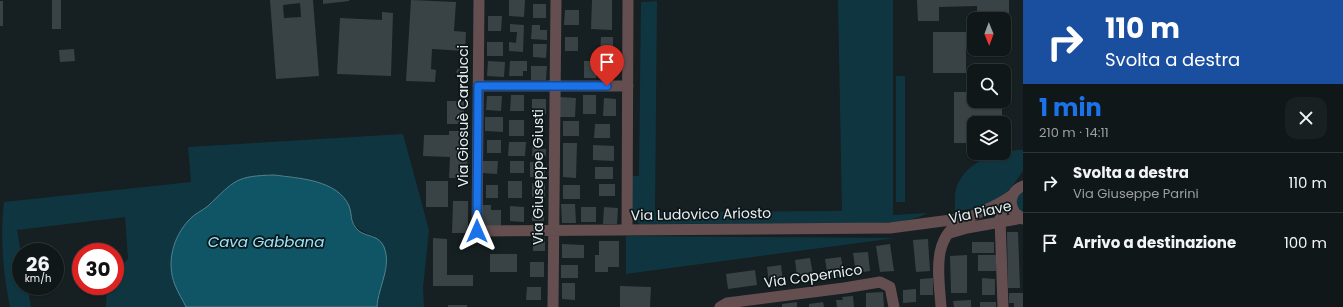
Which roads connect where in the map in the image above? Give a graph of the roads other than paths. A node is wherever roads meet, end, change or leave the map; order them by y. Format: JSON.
{"nodes":[{"id":1,"x":479,"y":0,"type":"edge"},
{"id":2,"x":556,"y":0,"type":"edge"},
{"id":3,"x":628,"y":0,"type":"edge"},
{"id":4,"x":478,"y":86,"type":"junction"},
{"id":5,"x":554,"y":86,"type":"junction"},
{"id":6,"x":628,"y":86,"type":"junction"},
{"id":7,"x":1016,"y":190,"type":"edge"},
{"id":8,"x":966,"y":218,"type":"junction"},
{"id":9,"x":1023,"y":218,"type":"edge"},
{"id":10,"x":925,"y":222,"type":"junction"},
{"id":11,"x":1000,"y":222,"type":"junction"},
{"id":12,"x":627,"y":230,"type":"junction"},
{"id":13,"x":477,"y":231,"type":"joint"},
{"id":14,"x":553,"y":231,"type":"junction"},
{"id":15,"x":946,"y":236,"type":"junction"},
{"id":16,"x":553,"y":307,"type":"edge"},
{"id":17,"x":720,"y":307,"type":"edge"},
{"id":18,"x":894,"y":307,"type":"edge"},
{"id":19,"x":940,"y":307,"type":"edge"},
{"id":20,"x":1003,"y":307,"type":"edge"}],
"edges":[{"from":1,"to":4,"type":"street","name":"Via Giosuè Carducci"},
{"from":2,"to":5,"type":"street","name":"Via Giuseppe Giusti"},
{"from":3,"to":6,"type":"street"},
{"from":4,"to":5,"type":"street"},
{"from":4,"to":13,"type":"street","name":"Via Giosuè Carducci"},
{"from":5,"to":6,"type":"street"},
{"from":5,"to":14,"type":"street","name":"Via Giuseppe Giusti"},
{"from":6,"to":12,"type":"street"},
{"from":7,"to":8,"type":"street","name":"Via Piave"},
{"from":7,"to":9,"type":"street","name":"Via Piave"},
{"from":7,"to":11,"type":"street"},
{"from":8,"to":10,"type":"street","name":"Via Ludovico Ariosto"},
{"from":8,"to":15,"type":"street","name":"Via Piave"},
{"from":9,"to":11,"type":"street","name":"Via Piave"},
{"from":10,"to":12,"type":"street","name":"Via Ludovico Ariosto"},
{"from":10,"to":15,"type":"street"},
{"from":11,"to":15,"type":"street","name":"Via Piave"},
{"from":11,"to":20,"type":"street"},
{"from":12,"to":14,"type":"street","name":"Via Ludovico Ariosto"},
{"from":13,"to":14,"type":"street","name":"Via Ludovico Ariosto"},
{"from":14,"to":16,"type":"street","name":"Via Giuseppe Giusti"},
{"from":15,"to":19,"type":"street"},
{"from":17,"to":18,"type":"street","name":"Via Copernico"}]}
